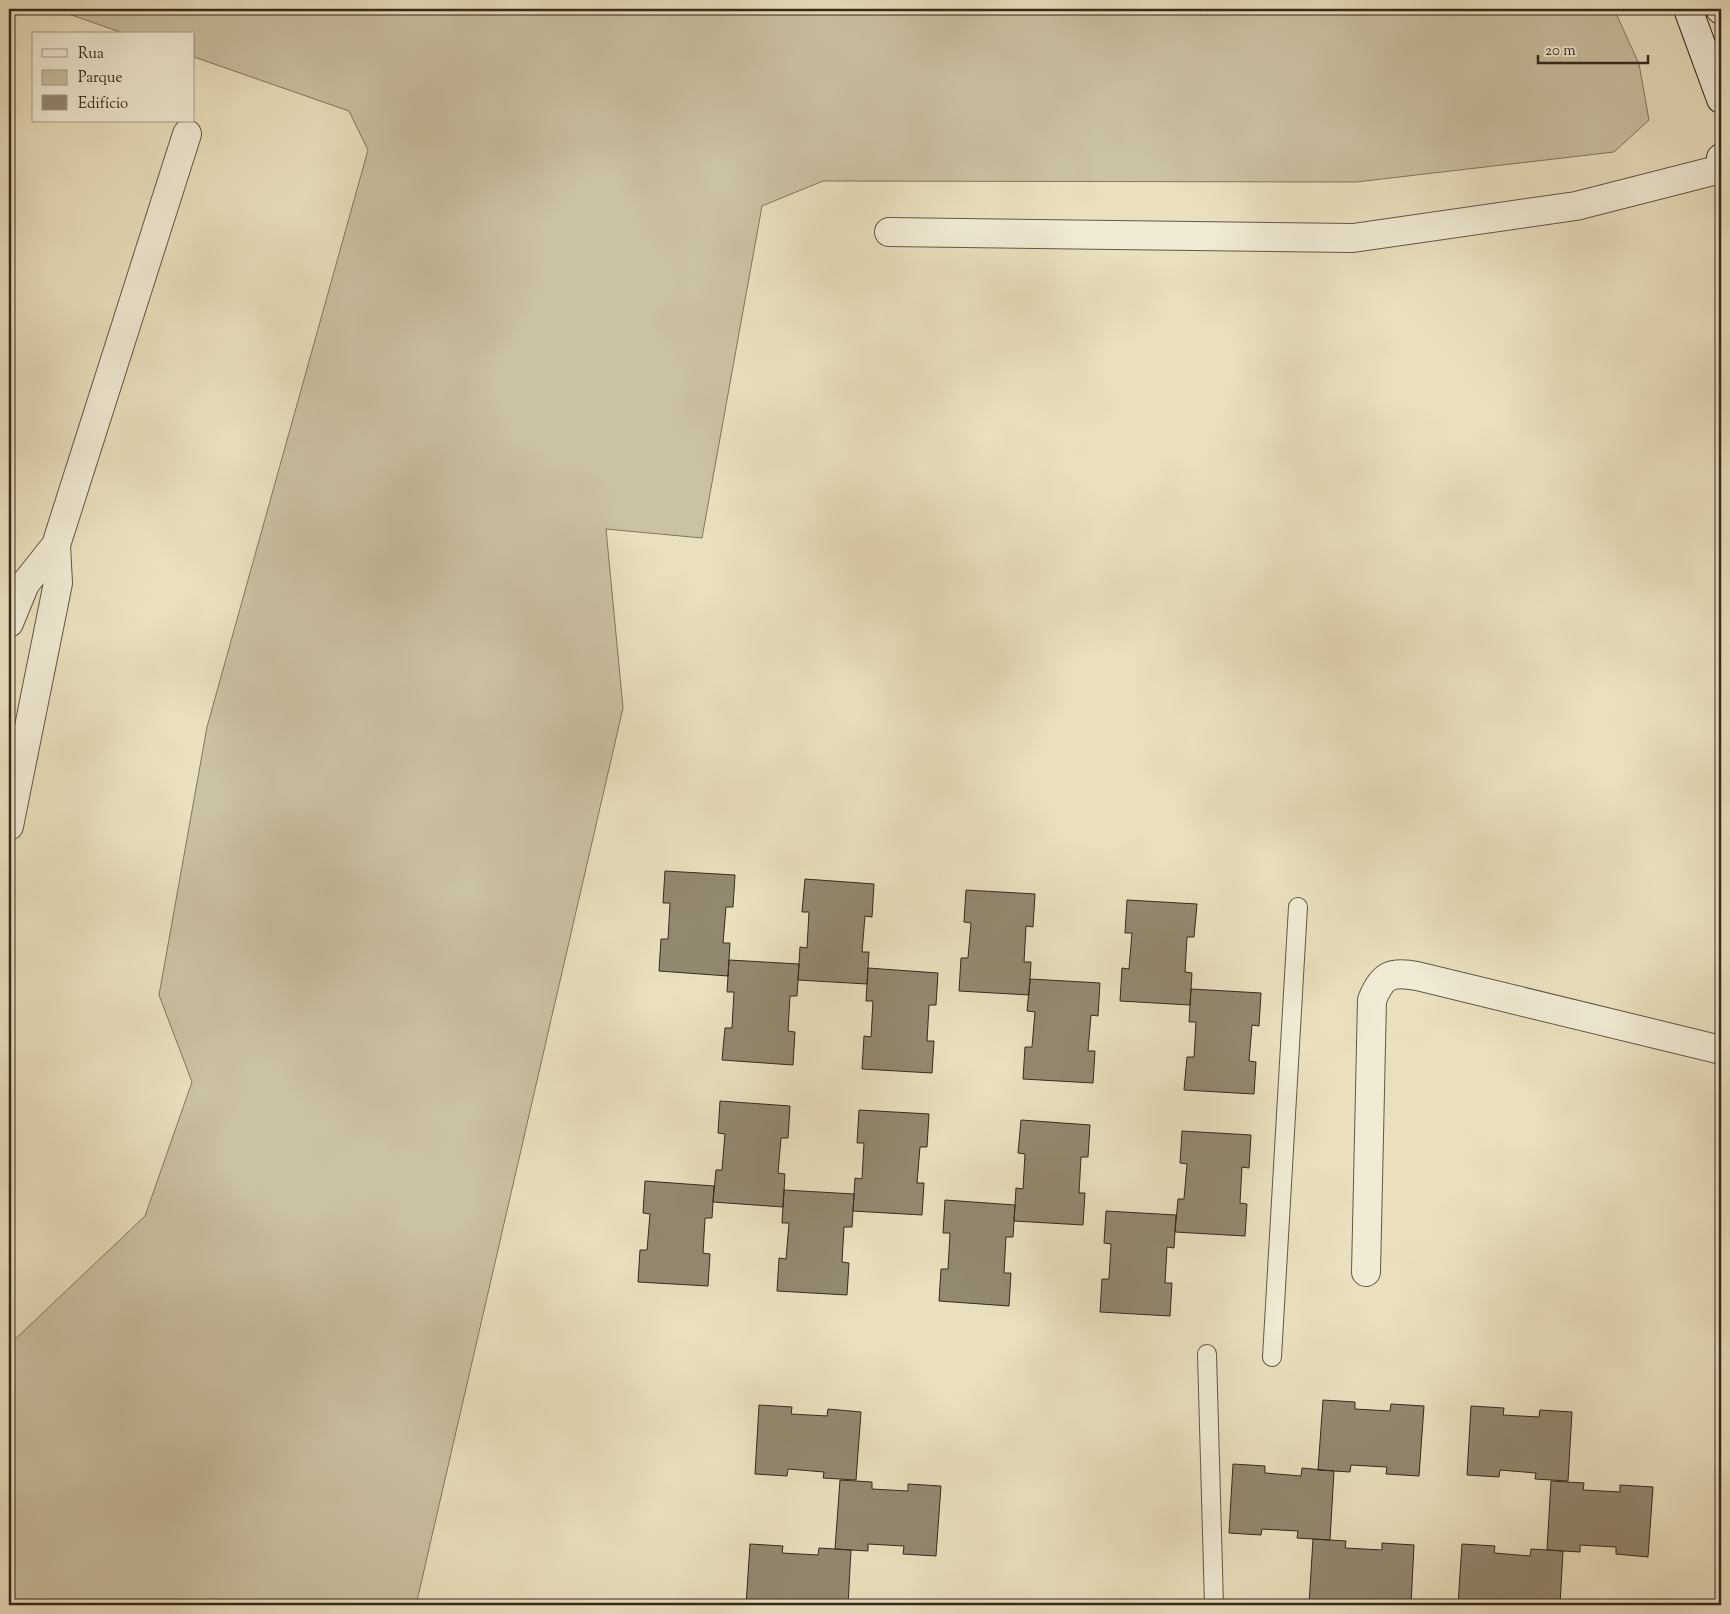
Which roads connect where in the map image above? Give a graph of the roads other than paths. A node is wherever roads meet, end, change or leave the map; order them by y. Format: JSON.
{"nodes":[{"id":1,"x":1688,"y":9,"type":"edge"},
{"id":2,"x":1721,"y":99,"type":"edge"},
{"id":3,"x":187,"y":134,"type":"dead end"},
{"id":4,"x":1721,"y":168,"type":"edge"},
{"id":5,"x":889,"y":232,"type":"dead end"},
{"id":6,"x":56,"y":545,"type":"junction"},
{"id":7,"x":9,"y":623,"type":"edge"},
{"id":8,"x":9,"y":826,"type":"edge"},
{"id":9,"x":1298,"y":907,"type":"dead end"},
{"id":10,"x":1721,"y":1050,"type":"edge"},
{"id":11,"x":1366,"y":1272,"type":"dead end"},
{"id":12,"x":1208,"y":1354,"type":"dead end"},
{"id":13,"x":1272,"y":1357,"type":"dead end"},
{"id":14,"x":1214,"y":1605,"type":"edge"}],
"edges":[{"from":1,"to":2,"type":"street"},
{"from":3,"to":6,"type":"street"},
{"from":4,"to":5,"type":"street"},
{"from":6,"to":7,"type":"street"},
{"from":6,"to":8,"type":"street"},
{"from":9,"to":13,"type":"lane"},
{"from":10,"to":11,"type":"street"},
{"from":12,"to":14,"type":"lane"}]}
